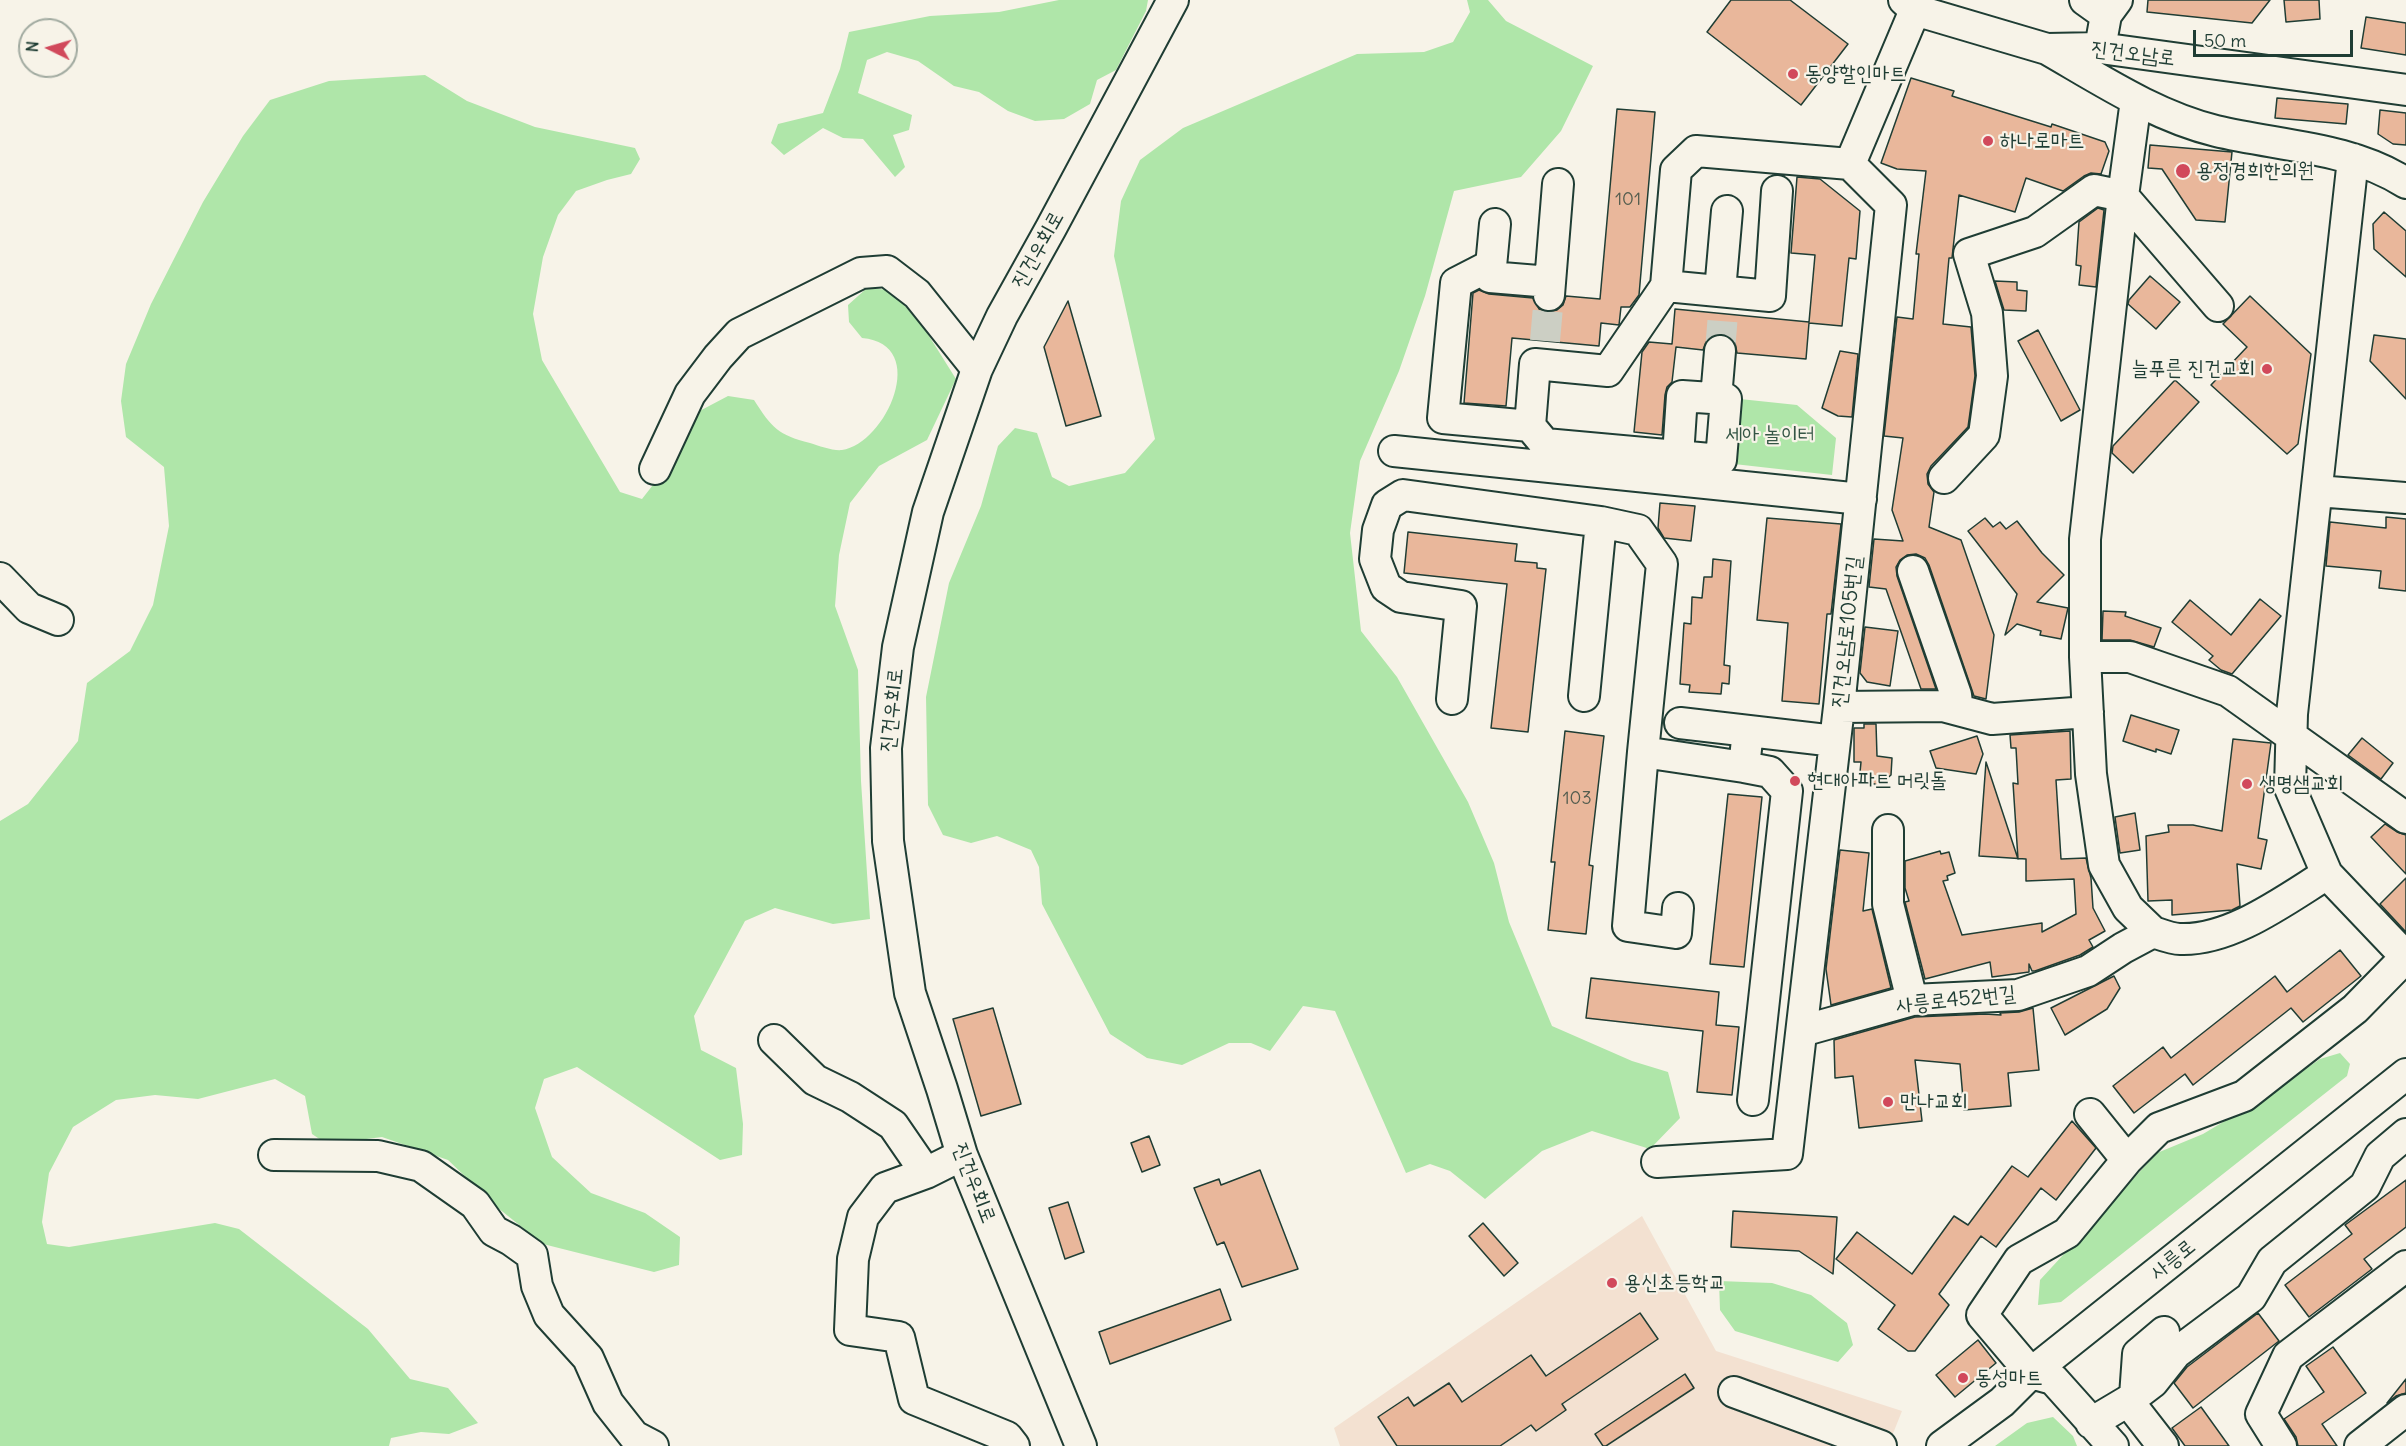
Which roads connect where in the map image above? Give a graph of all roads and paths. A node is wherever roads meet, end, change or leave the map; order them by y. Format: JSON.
{"nodes":[{"id":1,"x":1173,"y":0,"type":"edge"},
{"id":2,"x":1910,"y":5,"type":"edge"},
{"id":3,"x":2103,"y":5,"type":"edge"},
{"id":4,"x":2100,"y":48,"type":"junction"},
{"id":5,"x":2047,"y":49,"type":"junction"},
{"id":6,"x":2406,"y":90,"type":"edge"},
{"id":7,"x":2136,"y":100,"type":"junction"},
{"id":8,"x":2353,"y":159,"type":"junction"},
{"id":9,"x":1850,"y":164,"type":"junction"},
{"id":10,"x":2406,"y":183,"type":"edge"},
{"id":11,"x":1558,"y":184,"type":"dead end"},
{"id":12,"x":1777,"y":191,"type":"dead end"},
{"id":13,"x":2123,"y":196,"type":"junction"},
{"id":14,"x":1727,"y":211,"type":"dead end"},
{"id":15,"x":1495,"y":224,"type":"dead end"},
{"id":16,"x":1491,"y":265,"type":"junction"},
{"id":17,"x":1666,"y":286,"type":"junction"},
{"id":18,"x":1723,"y":299,"type":"junction"},
{"id":19,"x":2218,"y":306,"type":"dead end"},
{"id":20,"x":1720,"y":351,"type":"tunnel mouth"},
{"id":21,"x":977,"y":369,"type":"junction"},
{"id":22,"x":1716,"y":398,"type":"junction"},
{"id":23,"x":1530,"y":426,"type":"junction"},
{"id":24,"x":1394,"y":451,"type":"dead end"},
{"id":25,"x":1678,"y":456,"type":"junction"},
{"id":26,"x":655,"y":469,"type":"dead end"},
{"id":27,"x":1944,"y":478,"type":"dead end"},
{"id":28,"x":2316,"y":491,"type":"junction"},
{"id":29,"x":2406,"y":498,"type":"edge"},
{"id":30,"x":1861,"y":499,"type":"junction"},
{"id":31,"x":1601,"y":522,"type":"junction"},
{"id":32,"x":1913,"y":571,"type":"dead end"},
{"id":33,"x":0,"y":578,"type":"edge"},
{"id":34,"x":58,"y":620,"type":"dead end"},
{"id":35,"x":2085,"y":657,"type":"junction"},
{"id":36,"x":1584,"y":696,"type":"dead end"},
{"id":37,"x":1452,"y":699,"type":"dead end"},
{"id":38,"x":1839,"y":707,"type":"junction"},
{"id":39,"x":1958,"y":710,"type":"junction"},
{"id":40,"x":2088,"y":712,"type":"junction"},
{"id":41,"x":1680,"y":723,"type":"dead end"},
{"id":42,"x":1748,"y":731,"type":"junction"},
{"id":43,"x":2291,"y":735,"type":"junction"},
{"id":44,"x":1835,"y":741,"type":"junction"},
{"id":45,"x":1643,"y":752,"type":"junction"},
{"id":46,"x":1744,"y":768,"type":"junction"},
{"id":47,"x":2406,"y":818,"type":"edge"},
{"id":48,"x":1888,"y":830,"type":"dead end"},
{"id":49,"x":2327,"y":874,"type":"junction"},
{"id":50,"x":1678,"y":908,"type":"dead end"},
{"id":51,"x":2153,"y":932,"type":"junction"},
{"id":52,"x":2406,"y":957,"type":"edge"},
{"id":53,"x":1912,"y":1000,"type":"junction"},
{"id":54,"x":1802,"y":1031,"type":"junction"},
{"id":55,"x":774,"y":1040,"type":"dead end"},
{"id":56,"x":2406,"y":1074,"type":"edge"},
{"id":57,"x":1753,"y":1100,"type":"dead end"},
{"id":58,"x":2090,"y":1114,"type":"dead end"},
{"id":59,"x":2406,"y":1134,"type":"edge"},
{"id":60,"x":274,"y":1155,"type":"dead end"},
{"id":61,"x":962,"y":1155,"type":"junction"},
{"id":62,"x":2127,"y":1160,"type":"junction"},
{"id":63,"x":1658,"y":1162,"type":"dead end"},
{"id":64,"x":926,"y":1173,"type":"junction"},
{"id":65,"x":2406,"y":1266,"type":"edge"},
{"id":66,"x":2164,"y":1332,"type":"dead end"},
{"id":67,"x":2031,"y":1373,"type":"junction"},
{"id":68,"x":1734,"y":1392,"type":"dead end"},
{"id":69,"x":2132,"y":1399,"type":"junction"},
{"id":70,"x":2406,"y":1410,"type":"edge"},
{"id":71,"x":2091,"y":1423,"type":"junction"},
{"id":72,"x":653,"y":1446,"type":"edge"},
{"id":73,"x":1014,"y":1446,"type":"edge"},
{"id":74,"x":1081,"y":1446,"type":"edge"},
{"id":75,"x":1881,"y":1446,"type":"edge"},
{"id":76,"x":1942,"y":1446,"type":"edge"},
{"id":77,"x":2113,"y":1446,"type":"edge"},
{"id":78,"x":2163,"y":1446,"type":"edge"},
{"id":79,"x":2281,"y":1446,"type":"edge"},
{"id":80,"x":2360,"y":1446,"type":"edge"}],
"edges":[{"from":1,"to":21,"type":"street","name":"진건우회로"},
{"from":2,"to":5,"type":"street","name":"진건오남로"},
{"from":2,"to":9,"type":"street"},
{"from":3,"to":4,"type":"street"},
{"from":4,"to":5,"type":"street","name":"진건오남로"},
{"from":4,"to":6,"type":"street","name":"진건오남로"},
{"from":5,"to":7,"type":"street"},
{"from":7,"to":8,"type":"street"},
{"from":7,"to":13,"type":"street"},
{"from":8,"to":10,"type":"street"},
{"from":8,"to":28,"type":"street"},
{"from":9,"to":17,"type":"street"},
{"from":9,"to":30,"type":"street","name":"진건오남로105번길"},
{"from":11,"to":16,"type":"street"},
{"from":12,"to":18,"type":"street"},
{"from":13,"to":19,"type":"street"},
{"from":13,"to":27,"type":"street"},
{"from":13,"to":35,"type":"street"},
{"from":14,"to":18,"type":"street"},
{"from":15,"to":16,"type":"street"},
{"from":16,"to":23,"type":"street"},
{"from":17,"to":18,"type":"street"},
{"from":17,"to":23,"type":"street"},
{"from":20,"to":22,"type":"street"},
{"from":21,"to":26,"type":"street"},
{"from":21,"to":61,"type":"street","name":"진건우회로"},
{"from":22,"to":25,"type":"street"},
{"from":22,"to":25,"type":"street"},
{"from":23,"to":25,"type":"street"},
{"from":24,"to":30,"type":"street"},
{"from":28,"to":29,"type":"street"},
{"from":28,"to":43,"type":"street"},
{"from":30,"to":38,"type":"street","name":"진건오남로105번길"},
{"from":31,"to":36,"type":"street"},
{"from":31,"to":37,"type":"street"},
{"from":31,"to":45,"type":"street"},
{"from":32,"to":39,"type":"street"},
{"from":33,"to":34,"type":"street"},
{"from":35,"to":40,"type":"street"},
{"from":35,"to":43,"type":"street"},
{"from":38,"to":39,"type":"street"},
{"from":38,"to":44,"type":"street","name":"진건오남로105번길"},
{"from":39,"to":40,"type":"street"},
{"from":40,"to":51,"type":"street"},
{"from":41,"to":42,"type":"street"},
{"from":42,"to":44,"type":"street"},
{"from":42,"to":46,"type":"street"},
{"from":43,"to":47,"type":"street"},
{"from":43,"to":49,"type":"street"},
{"from":44,"to":54,"type":"street","name":"진건오남로105번길"},
{"from":45,"to":46,"type":"street"},
{"from":45,"to":50,"type":"street"},
{"from":46,"to":57,"type":"street"},
{"from":48,"to":53,"type":"street"},
{"from":49,"to":51,"type":"street"},
{"from":49,"to":52,"type":"street"},
{"from":51,"to":53,"type":"street","name":"사릉로452번길"},
{"from":52,"to":62,"type":"street"},
{"from":53,"to":54,"type":"street","name":"사릉로452번길"},
{"from":54,"to":63,"type":"street","name":"진건오남로105번길"},
{"from":55,"to":64,"type":"street"},
{"from":56,"to":67,"type":"street","name":"사릉로"},
{"from":58,"to":62,"type":"street"},
{"from":59,"to":69,"type":"street"},
{"from":60,"to":72,"type":"street"},
{"from":61,"to":64,"type":"street"},
{"from":61,"to":74,"type":"street","name":"진건우회로"},
{"from":62,"to":67,"type":"street"},
{"from":64,"to":73,"type":"street"},
{"from":65,"to":79,"type":"street"},
{"from":66,"to":69,"type":"street"},
{"from":67,"to":71,"type":"street"},
{"from":67,"to":76,"type":"street","name":"사릉로"},
{"from":68,"to":75,"type":"street"},
{"from":69,"to":71,"type":"street"},
{"from":69,"to":78,"type":"street"},
{"from":70,"to":80,"type":"street"},
{"from":71,"to":77,"type":"street"}]}
